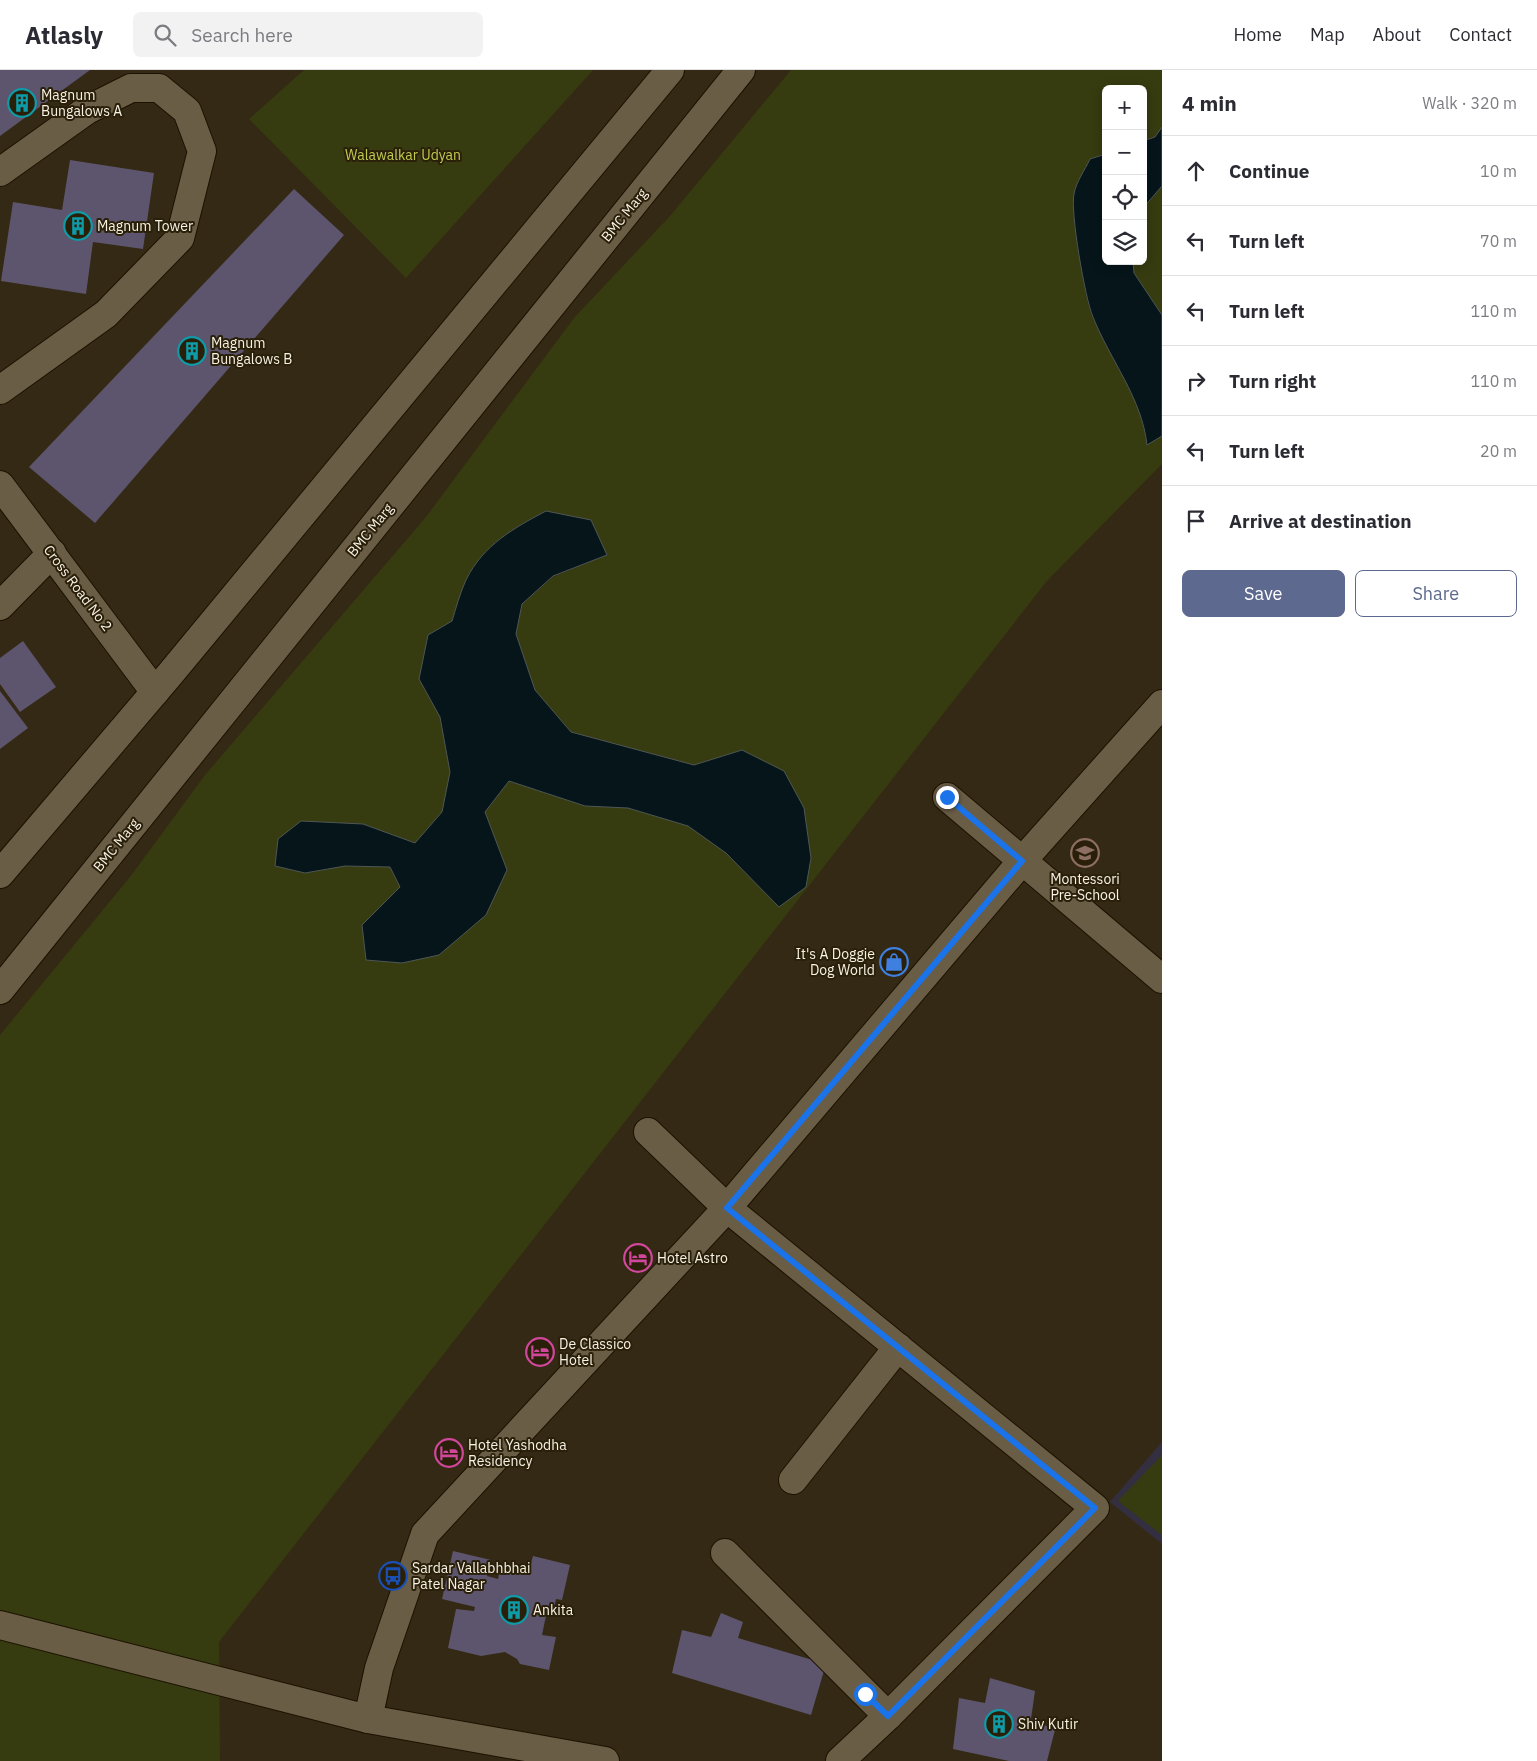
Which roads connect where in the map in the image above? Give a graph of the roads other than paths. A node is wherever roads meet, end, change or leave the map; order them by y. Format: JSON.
{"nodes":[{"id":1,"x":670,"y":70,"type":"edge"},
{"id":2,"x":741,"y":70,"type":"edge"},
{"id":3,"x":0,"y":172,"type":"edge"},
{"id":4,"x":0,"y":390,"type":"edge"},
{"id":5,"x":0,"y":485,"type":"edge"},
{"id":6,"x":52,"y":553,"type":"junction"},
{"id":7,"x":0,"y":606,"type":"edge"},
{"id":8,"x":155,"y":692,"type":"junction"},
{"id":9,"x":1162,"y":704,"type":"edge"},
{"id":10,"x":947,"y":797,"type":"dead end"},
{"id":11,"x":1022,"y":861,"type":"junction"},
{"id":12,"x":0,"y":874,"type":"edge"},
{"id":13,"x":1162,"y":979,"type":"edge"},
{"id":14,"x":0,"y":990,"type":"edge"},
{"id":15,"x":648,"y":1132,"type":"dead end"},
{"id":16,"x":727,"y":1208,"type":"junction"},
{"id":17,"x":898,"y":1347,"type":"junction"},
{"id":18,"x":793,"y":1480,"type":"dead end"},
{"id":19,"x":725,"y":1553,"type":"dead end"},
{"id":20,"x":0,"y":1625,"type":"edge"},
{"id":21,"x":888,"y":1716,"type":"junction"},
{"id":22,"x":368,"y":1718,"type":"junction"},
{"id":23,"x":605,"y":1761,"type":"edge"},
{"id":24,"x":840,"y":1761,"type":"edge"}],
"edges":[{"from":1,"to":8,"type":"street"},
{"from":2,"to":14,"type":"street","name":"BMC Marg"},
{"from":3,"to":4,"type":"street"},
{"from":5,"to":6,"type":"street","name":"Cross Road No 2"},
{"from":6,"to":7,"type":"street"},
{"from":6,"to":8,"type":"street","name":"Cross Road No 2"},
{"from":8,"to":12,"type":"street"},
{"from":9,"to":11,"type":"street"},
{"from":10,"to":11,"type":"street"},
{"from":11,"to":13,"type":"street"},
{"from":11,"to":16,"type":"street"},
{"from":15,"to":16,"type":"street"},
{"from":16,"to":17,"type":"street"},
{"from":16,"to":22,"type":"street"},
{"from":17,"to":18,"type":"street"},
{"from":17,"to":21,"type":"street"},
{"from":19,"to":21,"type":"street"},
{"from":20,"to":22,"type":"street"},
{"from":21,"to":24,"type":"street"},
{"from":22,"to":23,"type":"street"}]}
